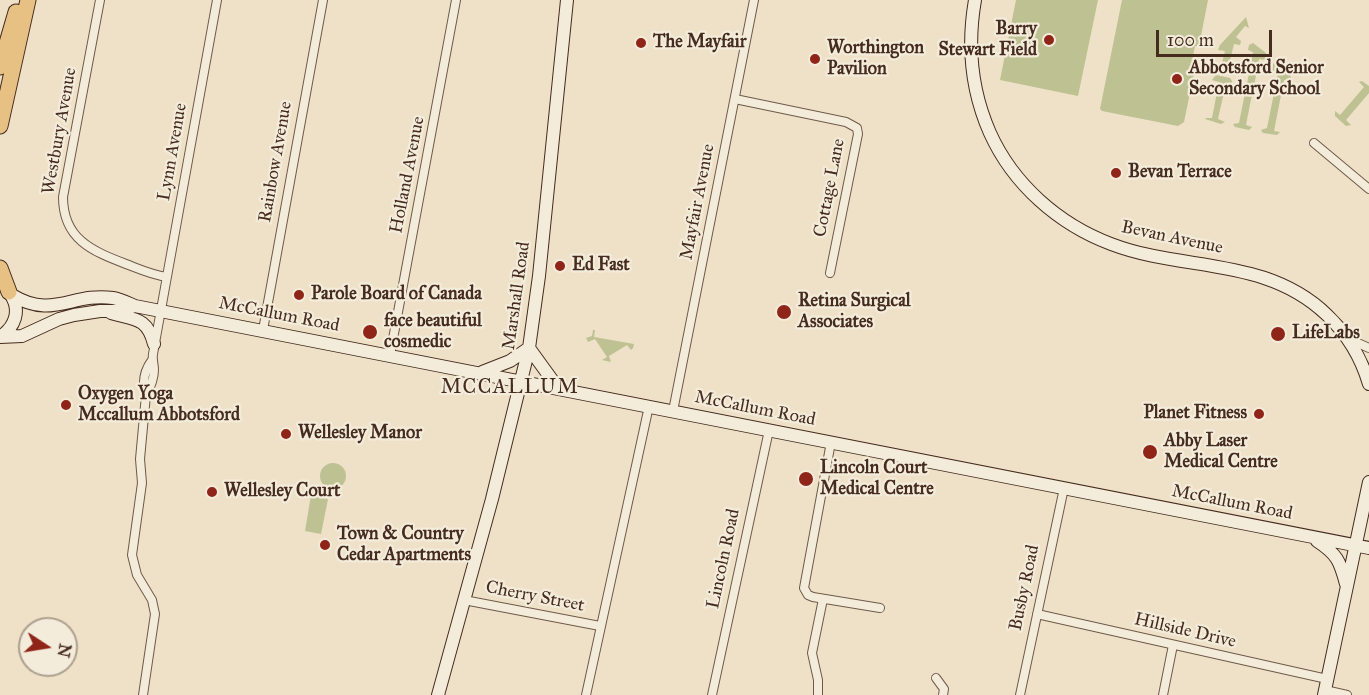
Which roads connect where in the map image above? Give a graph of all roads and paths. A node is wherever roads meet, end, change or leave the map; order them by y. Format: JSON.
{"nodes":[{"id":1,"x":20,"y":0,"type":"edge"},
{"id":2,"x":28,"y":0,"type":"edge"},
{"id":3,"x":100,"y":0,"type":"edge"},
{"id":4,"x":217,"y":0,"type":"edge"},
{"id":5,"x":323,"y":0,"type":"edge"},
{"id":6,"x":456,"y":0,"type":"edge"},
{"id":7,"x":567,"y":0,"type":"edge"},
{"id":8,"x":754,"y":0,"type":"edge"},
{"id":9,"x":975,"y":0,"type":"edge"},
{"id":10,"x":0,"y":67,"type":"edge"},
{"id":11,"x":735,"y":99,"type":"junction"},
{"id":12,"x":0,"y":126,"type":"edge"},
{"id":13,"x":1314,"y":142,"type":"dead end"},
{"id":14,"x":1369,"y":189,"type":"edge"},
{"id":15,"x":0,"y":268,"type":"edge"},
{"id":16,"x":830,"y":273,"type":"dead end"},
{"id":17,"x":166,"y":277,"type":"junction"},
{"id":18,"x":7,"y":292,"type":"edge"},
{"id":19,"x":135,"y":306,"type":"junction"},
{"id":20,"x":160,"y":309,"type":"junction"},
{"id":21,"x":107,"y":311,"type":"junction"},
{"id":22,"x":262,"y":330,"type":"junction"},
{"id":23,"x":0,"y":337,"type":"edge"},
{"id":24,"x":1347,"y":338,"type":"junction"},
{"id":25,"x":154,"y":344,"type":"junction"},
{"id":26,"x":529,"y":348,"type":"junction"},
{"id":27,"x":1369,"y":348,"type":"edge"},
{"id":28,"x":390,"y":355,"type":"junction"},
{"id":29,"x":1367,"y":368,"type":"edge"},
{"id":30,"x":482,"y":372,"type":"junction"},
{"id":31,"x":522,"y":381,"type":"junction"},
{"id":32,"x":1369,"y":384,"type":"edge"},
{"id":33,"x":558,"y":388,"type":"junction"},
{"id":34,"x":649,"y":406,"type":"junction"},
{"id":35,"x":673,"y":411,"type":"junction"},
{"id":36,"x":769,"y":430,"type":"junction"},
{"id":37,"x":831,"y":442,"type":"junction"},
{"id":38,"x":1369,"y":482,"type":"edge"},
{"id":39,"x":1064,"y":488,"type":"junction"},
{"id":40,"x":1311,"y":537,"type":"junction"},
{"id":41,"x":1363,"y":547,"type":"edge"},
{"id":42,"x":1347,"y":587,"type":"junction"},
{"id":43,"x":823,"y":599,"type":"junction"},
{"id":44,"x":464,"y":600,"type":"junction"},
{"id":45,"x":880,"y":608,"type":"dead end"},
{"id":46,"x":1037,"y":614,"type":"junction"},
{"id":47,"x":600,"y":626,"type":"junction"},
{"id":48,"x":1173,"y":645,"type":"junction"},
{"id":49,"x":938,"y":680,"type":"dead end"},
{"id":50,"x":1325,"y":688,"type":"edge"},
{"id":51,"x":142,"y":695,"type":"edge"},
{"id":52,"x":438,"y":695,"type":"edge"},
{"id":53,"x":586,"y":695,"type":"edge"},
{"id":54,"x":712,"y":695,"type":"edge"},
{"id":55,"x":818,"y":695,"type":"edge"},
{"id":56,"x":942,"y":695,"type":"edge"},
{"id":57,"x":1020,"y":695,"type":"edge"},
{"id":58,"x":1163,"y":695,"type":"edge"},
{"id":59,"x":1347,"y":695,"type":"edge"}],
"edges":[{"from":1,"to":10,"type":"highway"},
{"from":2,"to":12,"type":"highway"},
{"from":3,"to":17,"type":"street","name":"Westbury Avenue"},
{"from":4,"to":17,"type":"street","name":"Lynn Avenue"},
{"from":5,"to":22,"type":"street","name":"Rainbow Avenue"},
{"from":6,"to":28,"type":"street","name":"Holland Avenue"},
{"from":7,"to":26,"type":"main road","name":"Marshall Road"},
{"from":8,"to":11,"type":"street","name":"Mayfair Avenue"},
{"from":9,"to":24,"type":"main road","name":"Bevan Avenue"},
{"from":11,"to":16,"type":"street","name":"Cottage Lane"},
{"from":11,"to":35,"type":"street","name":"Mayfair Avenue"},
{"from":13,"to":14,"type":"street"},
{"from":15,"to":18,"type":"highway"},
{"from":17,"to":20,"type":"street","name":"Lynn Avenue"},
{"from":18,"to":19,"type":"main road","name":"McCallum Road"},
{"from":18,"to":23,"type":"main road"},
{"from":19,"to":20,"type":"main road","name":"McCallum Road"},
{"from":19,"to":21,"type":"main road","name":"McCallum Road"},
{"from":20,"to":22,"type":"main road","name":"McCallum Road"},
{"from":20,"to":25,"type":"street","name":"Lynn Avenue"},
{"from":21,"to":23,"type":"main road","name":"McCallum Road"},
{"from":21,"to":25,"type":"main road"},
{"from":22,"to":28,"type":"main road","name":"McCallum Road"},
{"from":24,"to":27,"type":"street"},
{"from":24,"to":29,"type":"main road","name":"Bevan Avenue"},
{"from":25,"to":51,"type":"street","name":"Lynn Avenue"},
{"from":26,"to":30,"type":"main road"},
{"from":26,"to":31,"type":"main road","name":"Marshall Road"},
{"from":26,"to":33,"type":"main road"},
{"from":28,"to":30,"type":"main road","name":"McCallum Road"},
{"from":29,"to":32,"type":"main road","name":"Bevan Avenue"},
{"from":30,"to":31,"type":"main road","name":"McCallum Road"},
{"from":31,"to":33,"type":"main road","name":"McCallum Road"},
{"from":31,"to":44,"type":"main road","name":"Marshall Road"},
{"from":33,"to":34,"type":"main road","name":"McCallum Road"},
{"from":34,"to":35,"type":"main road","name":"McCallum Road"},
{"from":34,"to":47,"type":"street"},
{"from":35,"to":36,"type":"main road","name":"McCallum Road"},
{"from":36,"to":37,"type":"main road","name":"McCallum Road"},
{"from":36,"to":54,"type":"street","name":"Lincoln Road"},
{"from":37,"to":39,"type":"main road","name":"McCallum Road"},
{"from":37,"to":43,"type":"street"},
{"from":38,"to":41,"type":"main road"},
{"from":39,"to":40,"type":"main road","name":"McCallum Road"},
{"from":39,"to":46,"type":"street","name":"Busby Road"},
{"from":40,"to":41,"type":"main road","name":"McCallum Road"},
{"from":40,"to":42,"type":"main road"},
{"from":41,"to":42,"type":"main road"},
{"from":42,"to":50,"type":"main road"},
{"from":43,"to":45,"type":"street"},
{"from":43,"to":55,"type":"street"},
{"from":44,"to":47,"type":"street","name":"Cherry Street"},
{"from":44,"to":52,"type":"main road","name":"Marshall Road"},
{"from":46,"to":48,"type":"street","name":"Hillside Drive"},
{"from":46,"to":57,"type":"street","name":"Busby Road"},
{"from":47,"to":53,"type":"street"},
{"from":48,"to":50,"type":"street","name":"Hillside Drive"},
{"from":48,"to":58,"type":"street"},
{"from":49,"to":56,"type":"street"},
{"from":50,"to":59,"type":"street","name":"Hillside Drive"}]}
